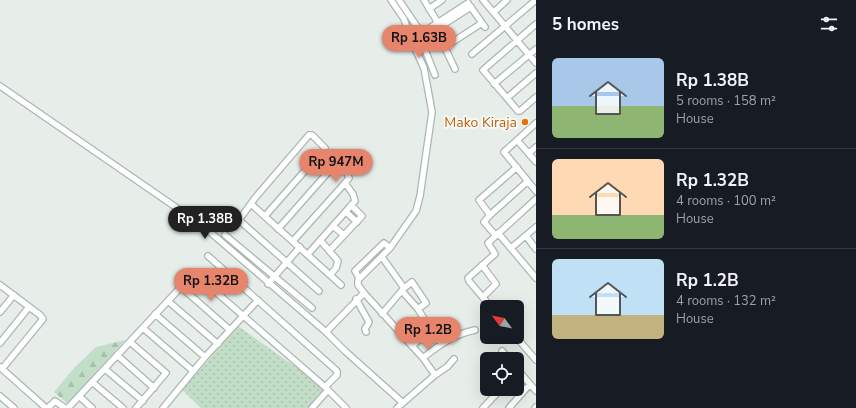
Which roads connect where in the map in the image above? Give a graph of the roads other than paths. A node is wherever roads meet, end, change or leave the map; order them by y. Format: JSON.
{"nodes":[{"id":1,"x":391,"y":0,"type":"edge"},
{"id":2,"x":399,"y":0,"type":"edge"},
{"id":3,"x":424,"y":0,"type":"edge"},
{"id":4,"x":442,"y":0,"type":"edge"},
{"id":5,"x":483,"y":0,"type":"edge"},
{"id":6,"x":507,"y":0,"type":"edge"},
{"id":7,"x":536,"y":0,"type":"edge"},
{"id":8,"x":469,"y":3,"type":"edge"},
{"id":9,"x":429,"y":9,"type":"junction"},
{"id":10,"x":494,"y":12,"type":"junction"},
{"id":11,"x":536,"y":24,"type":"edge"},
{"id":12,"x":505,"y":26,"type":"junction"},
{"id":13,"x":439,"y":27,"type":"junction"},
{"id":14,"x":421,"y":37,"type":"junction"},
{"id":15,"x":517,"y":40,"type":"junction"},
{"id":16,"x":412,"y":42,"type":"junction"},
{"id":17,"x":445,"y":47,"type":"junction"},
{"id":18,"x":536,"y":49,"type":"edge"},
{"id":19,"x":472,"y":54,"type":"dead end"},
{"id":20,"x":529,"y":55,"type":"junction"},
{"id":21,"x":536,"y":63,"type":"edge"},
{"id":22,"x":455,"y":69,"type":"dead end"},
{"id":23,"x":536,"y":73,"type":"edge"},
{"id":24,"x":435,"y":75,"type":"dead end"},
{"id":25,"x":494,"y":84,"type":"junction"},
{"id":26,"x":0,"y":86,"type":"edge"},
{"id":27,"x":536,"y":97,"type":"edge"},
{"id":28,"x":507,"y":98,"type":"junction"},
{"id":29,"x":536,"y":123,"type":"edge"},
{"id":30,"x":517,"y":140,"type":"junction"},
{"id":31,"x":536,"y":147,"type":"edge"},
{"id":32,"x":529,"y":153,"type":"junction"},
{"id":33,"x":536,"y":162,"type":"edge"},
{"id":34,"x":517,"y":167,"type":"junction"},
{"id":35,"x":528,"y":181,"type":"junction"},
{"id":36,"x":345,"y":183,"type":"junction"},
{"id":37,"x":536,"y":191,"type":"edge"},
{"id":38,"x":536,"y":200,"type":"edge"},
{"id":39,"x":251,"y":204,"type":"junction"},
{"id":40,"x":352,"y":205,"type":"junction"},
{"id":41,"x":346,"y":212,"type":"junction"},
{"id":42,"x":490,"y":215,"type":"junction"},
{"id":43,"x":265,"y":216,"type":"junction"},
{"id":44,"x":357,"y":222,"type":"junction"},
{"id":45,"x":333,"y":226,"type":"junction"},
{"id":46,"x":536,"y":227,"type":"edge"},
{"id":47,"x":278,"y":229,"type":"junction"},
{"id":48,"x":497,"y":234,"type":"junction"},
{"id":49,"x":225,"y":235,"type":"dead end"},
{"id":50,"x":344,"y":235,"type":"junction"},
{"id":51,"x":526,"y":236,"type":"junction"},
{"id":52,"x":320,"y":240,"type":"junction"},
{"id":53,"x":293,"y":241,"type":"junction"},
{"id":54,"x":300,"y":247,"type":"junction"},
{"id":55,"x":390,"y":248,"type":"junction"},
{"id":56,"x":511,"y":248,"type":"junction"},
{"id":57,"x":536,"y":249,"type":"edge"},
{"id":58,"x":330,"y":250,"type":"junction"},
{"id":59,"x":308,"y":254,"type":"junction"},
{"id":60,"x":208,"y":256,"type":"dead end"},
{"id":61,"x":382,"y":257,"type":"junction"},
{"id":62,"x":369,"y":258,"type":"junction"},
{"id":63,"x":287,"y":262,"type":"junction"},
{"id":64,"x":374,"y":264,"type":"junction"},
{"id":65,"x":482,"y":265,"type":"junction"},
{"id":66,"x":330,"y":275,"type":"junction"},
{"id":67,"x":274,"y":277,"type":"junction"},
{"id":68,"x":359,"y":278,"type":"junction"},
{"id":69,"x":536,"y":278,"type":"edge"},
{"id":70,"x":268,"y":284,"type":"junction"},
{"id":71,"x":341,"y":284,"type":"dead end"},
{"id":72,"x":0,"y":285,"type":"edge"},
{"id":73,"x":181,"y":287,"type":"junction"},
{"id":74,"x":403,"y":289,"type":"junction"},
{"id":75,"x":319,"y":291,"type":"dead end"},
{"id":76,"x":364,"y":293,"type":"junction"},
{"id":77,"x":14,"y":295,"type":"junction"},
{"id":78,"x":483,"y":297,"type":"junction"},
{"id":79,"x":356,"y":299,"type":"junction"},
{"id":80,"x":168,"y":300,"type":"junction"},
{"id":81,"x":258,"y":300,"type":"junction"},
{"id":82,"x":485,"y":300,"type":"edge"},
{"id":83,"x":29,"y":307,"type":"junction"},
{"id":84,"x":312,"y":308,"type":"dead end"},
{"id":85,"x":418,"y":309,"type":"junction"},
{"id":86,"x":0,"y":312,"type":"edge"},
{"id":87,"x":155,"y":314,"type":"junction"},
{"id":88,"x":382,"y":314,"type":"junction"},
{"id":89,"x":244,"y":316,"type":"junction"},
{"id":90,"x":143,"y":328,"type":"junction"},
{"id":91,"x":230,"y":330,"type":"junction"},
{"id":92,"x":475,"y":330,"type":"dead end"},
{"id":93,"x":326,"y":332,"type":"junction"},
{"id":94,"x":366,"y":332,"type":"dead end"},
{"id":95,"x":130,"y":342,"type":"junction"},
{"id":96,"x":0,"y":343,"type":"edge"},
{"id":97,"x":218,"y":344,"type":"junction"},
{"id":98,"x":522,"y":344,"type":"edge"},
{"id":99,"x":412,"y":346,"type":"junction"},
{"id":100,"x":117,"y":355,"type":"junction"},
{"id":101,"x":205,"y":357,"type":"junction"},
{"id":102,"x":422,"y":358,"type":"junction"},
{"id":103,"x":454,"y":359,"type":"dead end"},
{"id":104,"x":536,"y":360,"type":"edge"},
{"id":105,"x":1,"y":368,"type":"edge"},
{"id":106,"x":105,"y":368,"type":"junction"},
{"id":107,"x":193,"y":371,"type":"junction"},
{"id":108,"x":435,"y":375,"type":"junction"},
{"id":109,"x":524,"y":378,"type":"edge"},
{"id":110,"x":92,"y":382,"type":"junction"},
{"id":111,"x":530,"y":384,"type":"junction"},
{"id":112,"x":154,"y":388,"type":"junction"},
{"id":113,"x":326,"y":388,"type":"junction"},
{"id":114,"x":536,"y":391,"type":"edge"},
{"id":115,"x":0,"y":396,"type":"edge"},
{"id":116,"x":79,"y":396,"type":"junction"},
{"id":117,"x":494,"y":396,"type":"edge"},
{"id":118,"x":143,"y":401,"type":"junction"},
{"id":119,"x":402,"y":402,"type":"junction"},
{"id":120,"x":14,"y":408,"type":"edge"},
{"id":121,"x":47,"y":408,"type":"edge"},
{"id":122,"x":65,"y":408,"type":"edge"},
{"id":123,"x":68,"y":408,"type":"edge"},
{"id":124,"x":92,"y":408,"type":"edge"},
{"id":125,"x":123,"y":408,"type":"edge"},
{"id":126,"x":136,"y":408,"type":"edge"},
{"id":127,"x":163,"y":408,"type":"edge"},
{"id":128,"x":312,"y":408,"type":"edge"},
{"id":129,"x":346,"y":408,"type":"edge"},
{"id":130,"x":397,"y":408,"type":"edge"},
{"id":131,"x":483,"y":408,"type":"edge"},
{"id":132,"x":509,"y":408,"type":"edge"}],
"edges":[{"from":1,"to":16,"type":"street"},
{"from":2,"to":14,"type":"street"},
{"from":3,"to":9,"type":"street"},
{"from":4,"to":9,"type":"street"},
{"from":5,"to":10,"type":"street"},
{"from":6,"to":10,"type":"street"},
{"from":7,"to":12,"type":"street"},
{"from":8,"to":13,"type":"street"},
{"from":8,"to":17,"type":"street"},
{"from":9,"to":13,"type":"street"},
{"from":10,"to":12,"type":"street"},
{"from":11,"to":15,"type":"street"},
{"from":12,"to":15,"type":"street"},
{"from":12,"to":19,"type":"street"},
{"from":13,"to":14,"type":"street"},
{"from":13,"to":17,"type":"street"},
{"from":14,"to":16,"type":"street"},
{"from":14,"to":24,"type":"street"},
{"from":15,"to":20,"type":"street"},
{"from":15,"to":25,"type":"street"},
{"from":16,"to":55,"type":"street"},
{"from":17,"to":22,"type":"street"},
{"from":18,"to":20,"type":"street"},
{"from":20,"to":21,"type":"street"},
{"from":20,"to":25,"type":"street"},
{"from":23,"to":28,"type":"street"},
{"from":25,"to":28,"type":"street"},
{"from":26,"to":70,"type":"street"},
{"from":27,"to":28,"type":"street"},
{"from":29,"to":30,"type":"street"},
{"from":30,"to":32,"type":"street"},
{"from":30,"to":34,"type":"street"},
{"from":31,"to":32,"type":"street"},
{"from":32,"to":33,"type":"street"},
{"from":34,"to":35,"type":"street"},
{"from":34,"to":42,"type":"street"},
{"from":35,"to":37,"type":"street"},
{"from":35,"to":42,"type":"street"},
{"from":36,"to":40,"type":"street"},
{"from":36,"to":47,"type":"street"},
{"from":36,"to":53,"type":"street"},
{"from":38,"to":48,"type":"street"},
{"from":39,"to":43,"type":"street"},
{"from":39,"to":43,"type":"street"},
{"from":39,"to":63,"type":"street"},
{"from":40,"to":41,"type":"street"},
{"from":40,"to":44,"type":"street"},
{"from":41,"to":44,"type":"street"},
{"from":41,"to":45,"type":"street"},
{"from":42,"to":48,"type":"street"},
{"from":43,"to":47,"type":"street"},
{"from":44,"to":50,"type":"street"},
{"from":45,"to":50,"type":"street"},
{"from":45,"to":52,"type":"street"},
{"from":46,"to":51,"type":"street"},
{"from":47,"to":53,"type":"street"},
{"from":48,"to":56,"type":"street"},
{"from":48,"to":65,"type":"street"},
{"from":49,"to":67,"type":"street"},
{"from":50,"to":58,"type":"street"},
{"from":51,"to":56,"type":"street"},
{"from":51,"to":57,"type":"street"},
{"from":52,"to":58,"type":"street"},
{"from":52,"to":59,"type":"street"},
{"from":53,"to":54,"type":"street"},
{"from":54,"to":59,"type":"street"},
{"from":54,"to":63,"type":"street"},
{"from":55,"to":61,"type":"street"},
{"from":55,"to":62,"type":"street"},
{"from":56,"to":69,"type":"street"},
{"from":58,"to":66,"type":"street"},
{"from":59,"to":66,"type":"street"},
{"from":60,"to":81,"type":"street"},
{"from":61,"to":64,"type":"street"},
{"from":61,"to":74,"type":"street"},
{"from":62,"to":64,"type":"street"},
{"from":62,"to":68,"type":"street"},
{"from":63,"to":67,"type":"street"},
{"from":63,"to":75,"type":"street"},
{"from":64,"to":68,"type":"street"},
{"from":65,"to":78,"type":"street"},
{"from":65,"to":78,"type":"street"},
{"from":66,"to":71,"type":"street"},
{"from":67,"to":70,"type":"street"},
{"from":67,"to":84,"type":"street"},
{"from":68,"to":76,"type":"street"},
{"from":70,"to":93,"type":"street"},
{"from":72,"to":77,"type":"street"},
{"from":73,"to":80,"type":"street"},
{"from":73,"to":89,"type":"street"},
{"from":73,"to":91,"type":"street"},
{"from":74,"to":85,"type":"street"},
{"from":74,"to":85,"type":"street"},
{"from":74,"to":88,"type":"street"},
{"from":76,"to":79,"type":"street"},
{"from":76,"to":88,"type":"street"},
{"from":77,"to":83,"type":"street"},
{"from":77,"to":86,"type":"street"},
{"from":78,"to":82,"type":"street"},
{"from":79,"to":93,"type":"street"},
{"from":79,"to":94,"type":"street"},
{"from":80,"to":87,"type":"street"},
{"from":80,"to":97,"type":"street"},
{"from":81,"to":89,"type":"street"},
{"from":81,"to":113,"type":"street"},
{"from":83,"to":96,"type":"street"},
{"from":83,"to":105,"type":"street"},
{"from":85,"to":99,"type":"street"},
{"from":87,"to":90,"type":"street"},
{"from":87,"to":101,"type":"street"},
{"from":88,"to":99,"type":"street"},
{"from":89,"to":91,"type":"street"},
{"from":89,"to":113,"type":"street"},
{"from":90,"to":95,"type":"street"},
{"from":90,"to":107,"type":"street"},
{"from":91,"to":97,"type":"street"},
{"from":92,"to":102,"type":"street"},
{"from":93,"to":119,"type":"street"},
{"from":95,"to":100,"type":"street"},
{"from":95,"to":112,"type":"street"},
{"from":97,"to":101,"type":"street"},
{"from":98,"to":104,"type":"street"},
{"from":99,"to":102,"type":"street"},
{"from":100,"to":106,"type":"street"},
{"from":100,"to":112,"type":"street"},
{"from":101,"to":107,"type":"street"},
{"from":102,"to":108,"type":"street"},
{"from":103,"to":108,"type":"street"},
{"from":105,"to":121,"type":"street"},
{"from":106,"to":110,"type":"street"},
{"from":106,"to":118,"type":"street"},
{"from":107,"to":127,"type":"street"},
{"from":108,"to":119,"type":"street"},
{"from":109,"to":111,"type":"street"},
{"from":110,"to":116,"type":"street"},
{"from":110,"to":125,"type":"street"},
{"from":111,"to":114,"type":"street"},
{"from":111,"to":132,"type":"street"},
{"from":112,"to":118,"type":"street"},
{"from":113,"to":128,"type":"street"},
{"from":113,"to":129,"type":"street"},
{"from":115,"to":120,"type":"street"},
{"from":116,"to":123,"type":"street"},
{"from":116,"to":124,"type":"street"},
{"from":117,"to":131,"type":"street"},
{"from":118,"to":126,"type":"street"},
{"from":119,"to":130,"type":"street"},
{"from":121,"to":122,"type":"street"}]}
